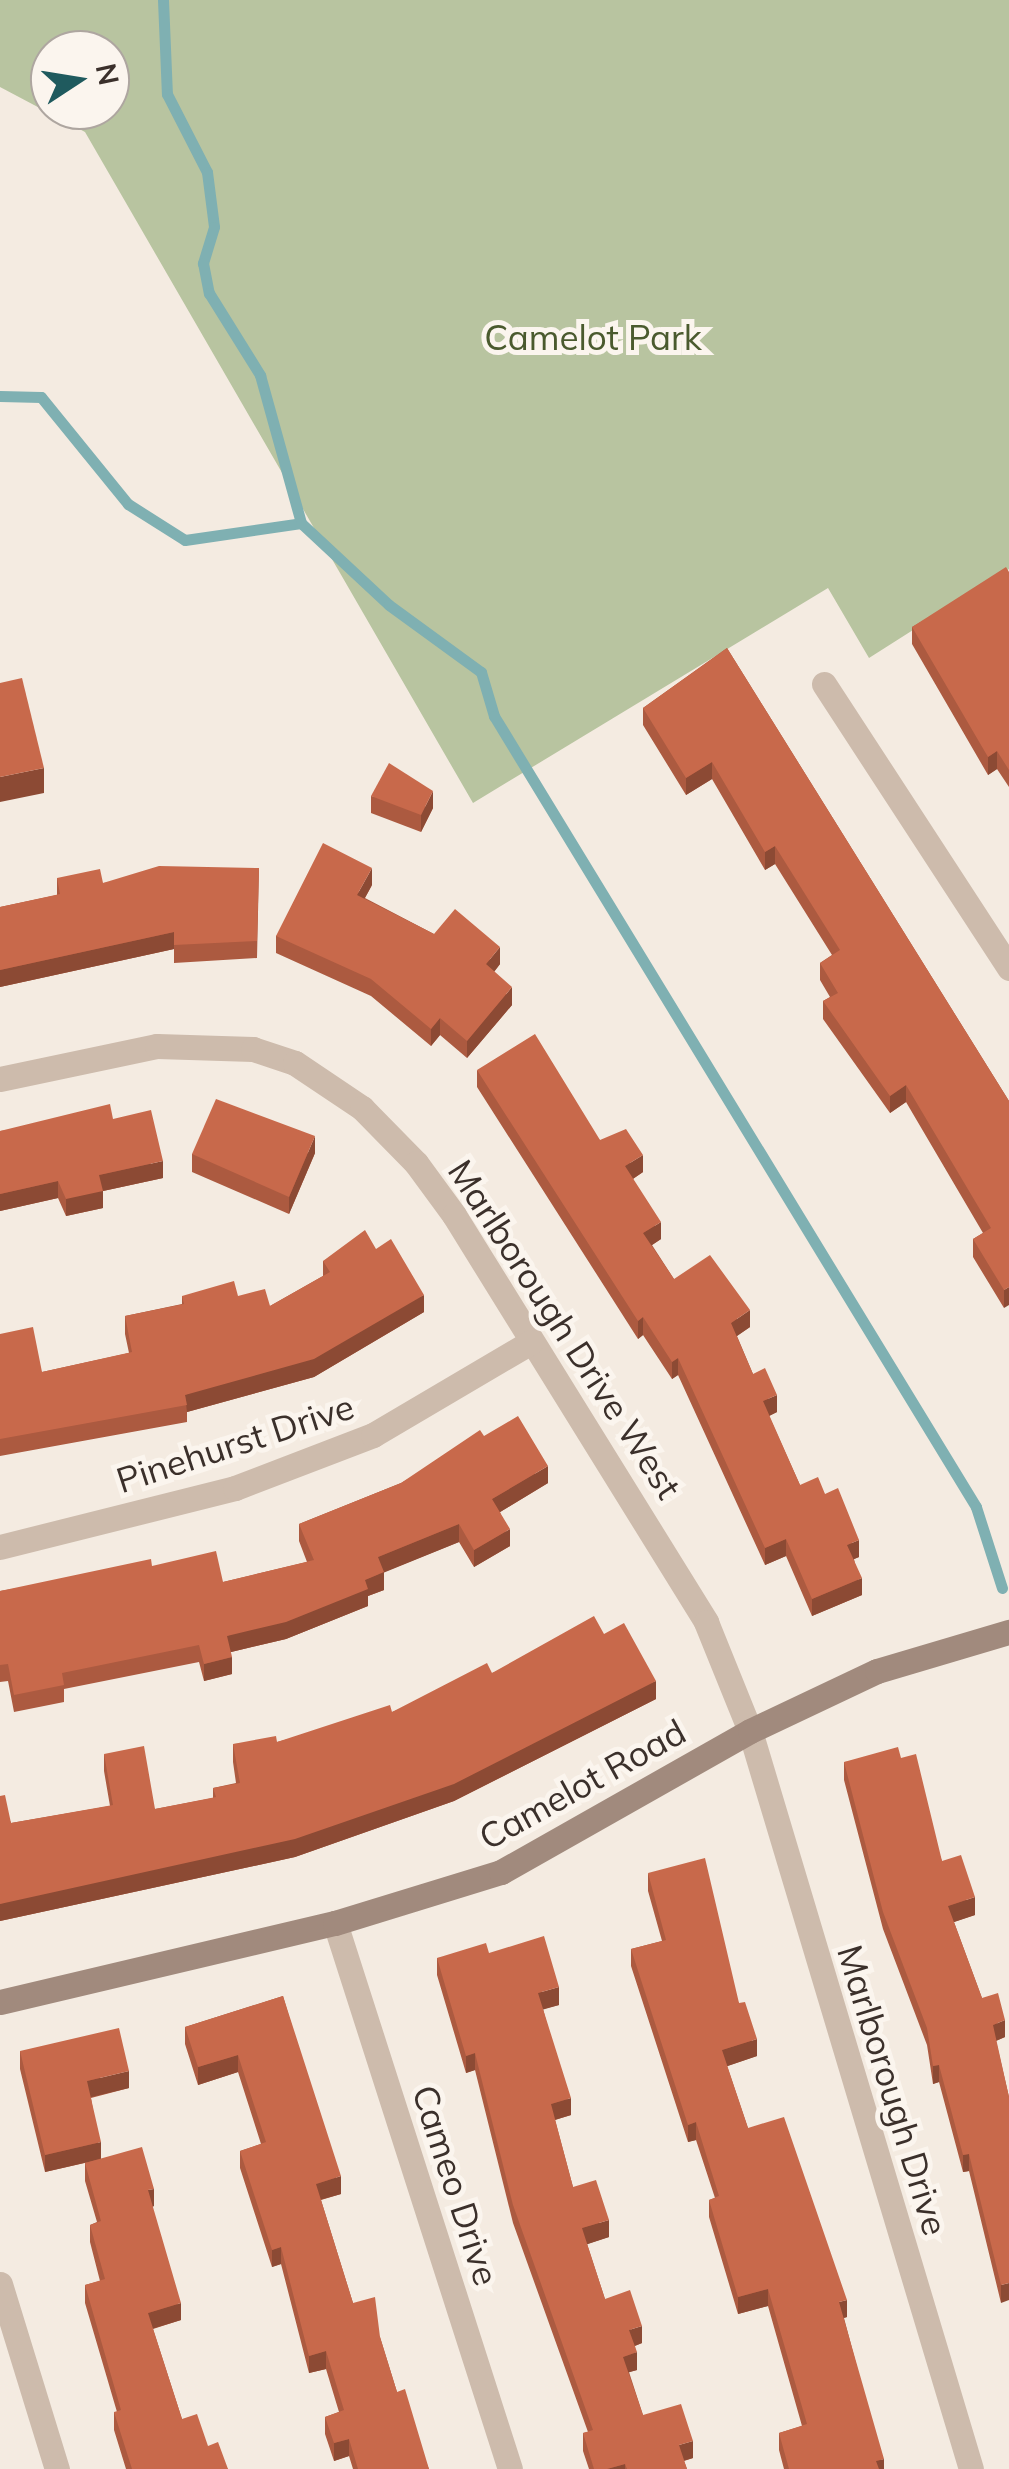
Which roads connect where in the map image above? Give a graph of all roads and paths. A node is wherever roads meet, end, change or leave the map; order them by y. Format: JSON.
{"nodes":[{"id":1,"x":824,"y":684,"type":"dead end"},
{"id":2,"x":1009,"y":968,"type":"edge"},
{"id":3,"x":0,"y":1079,"type":"edge"},
{"id":4,"x":531,"y":1342,"type":"junction"},
{"id":5,"x":0,"y":1546,"type":"edge"},
{"id":6,"x":1009,"y":1632,"type":"edge"},
{"id":7,"x":750,"y":1731,"type":"junction"},
{"id":8,"x":335,"y":1923,"type":"junction"},
{"id":9,"x":0,"y":2002,"type":"edge"},
{"id":10,"x":0,"y":2284,"type":"edge"},
{"id":11,"x":57,"y":2469,"type":"edge"},
{"id":12,"x":510,"y":2469,"type":"edge"},
{"id":13,"x":971,"y":2469,"type":"edge"}],
"edges":[{"from":1,"to":2,"type":"street"},
{"from":3,"to":4,"type":"street","name":"Marlborough Drive West"},
{"from":4,"to":5,"type":"street","name":"Pinehurst Drive"},
{"from":4,"to":7,"type":"street","name":"Marlborough Drive West"},
{"from":6,"to":7,"type":"street","name":"Camelot Road"},
{"from":7,"to":8,"type":"street","name":"Camelot Road"},
{"from":7,"to":13,"type":"street","name":"Marlborough Drive"},
{"from":8,"to":9,"type":"street","name":"Camelot Road"},
{"from":8,"to":12,"type":"street","name":"Cameo Drive"},
{"from":10,"to":11,"type":"street"}]}
